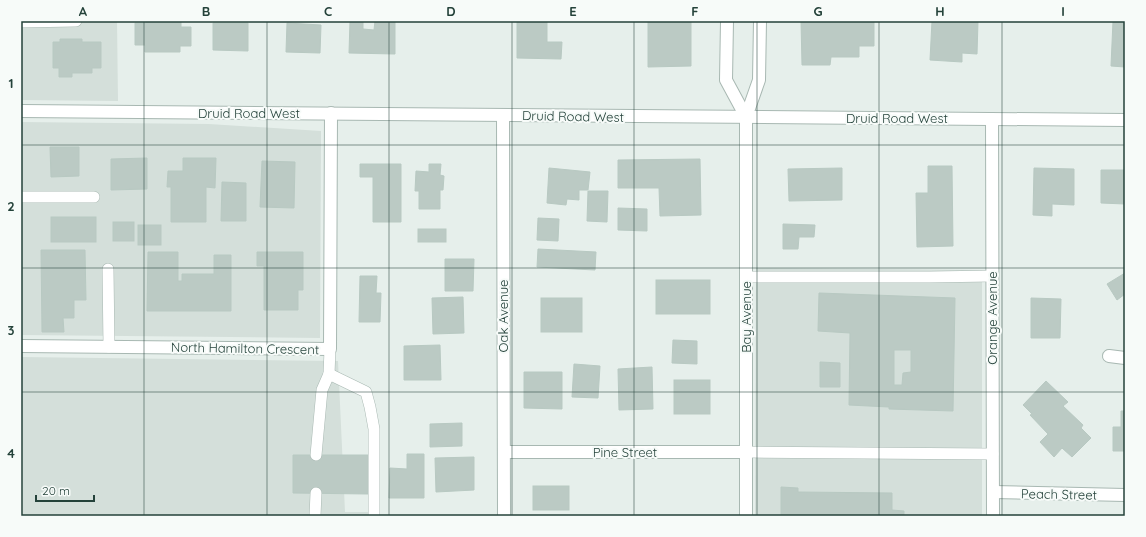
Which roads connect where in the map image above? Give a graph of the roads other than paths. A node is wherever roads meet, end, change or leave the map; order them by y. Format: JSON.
{"nodes":[{"id":1,"x":76,"y":21,"type":"edge"},
{"id":2,"x":727,"y":21,"type":"edge"},
{"id":3,"x":760,"y":21,"type":"edge"},
{"id":4,"x":21,"y":22,"type":"edge"},
{"id":5,"x":21,"y":111,"type":"edge"},
{"id":6,"x":331,"y":113,"type":"junction"},
{"id":7,"x":503,"y":115,"type":"junction"},
{"id":8,"x":746,"y":117,"type":"junction"},
{"id":9,"x":992,"y":119,"type":"junction"},
{"id":10,"x":1125,"y":120,"type":"edge"},
{"id":11,"x":21,"y":197,"type":"edge"},
{"id":12,"x":94,"y":197,"type":"dead end"},
{"id":13,"x":108,"y":269,"type":"dead end"},
{"id":14,"x":992,"y":276,"type":"junction"},
{"id":15,"x":746,"y":277,"type":"junction"},
{"id":16,"x":21,"y":346,"type":"edge"},
{"id":17,"x":109,"y":347,"type":"junction"},
{"id":18,"x":330,"y":349,"type":"junction"},
{"id":19,"x":1109,"y":356,"type":"dead end"},
{"id":20,"x":1125,"y":358,"type":"edge"},
{"id":21,"x":329,"y":374,"type":"junction"},
{"id":22,"x":504,"y":452,"type":"junction"},
{"id":23,"x":746,"y":452,"type":"junction"},
{"id":24,"x":993,"y":454,"type":"junction"},
{"id":25,"x":316,"y":455,"type":"dead end"},
{"id":26,"x":993,"y":492,"type":"junction"},
{"id":27,"x":316,"y":494,"type":"dead end"},
{"id":28,"x":1125,"y":495,"type":"edge"},
{"id":29,"x":315,"y":516,"type":"edge"},
{"id":30,"x":374,"y":516,"type":"edge"},
{"id":31,"x":504,"y":516,"type":"edge"},
{"id":32,"x":746,"y":516,"type":"edge"},
{"id":33,"x":993,"y":516,"type":"edge"}],
"edges":[{"from":1,"to":4,"type":"lane"},
{"from":2,"to":8,"type":"street","name":"Bay Avenue"},
{"from":3,"to":8,"type":"street","name":"Bay Avenue"},
{"from":5,"to":6,"type":"street","name":"Druid Road West"},
{"from":6,"to":7,"type":"street","name":"Druid Road West"},
{"from":6,"to":18,"type":"street","name":"North Hamilton Crescent"},
{"from":7,"to":8,"type":"street","name":"Druid Road West"},
{"from":7,"to":22,"type":"street","name":"Oak Avenue"},
{"from":8,"to":9,"type":"street","name":"Druid Road West"},
{"from":8,"to":15,"type":"street","name":"Bay Avenue"},
{"from":9,"to":10,"type":"street","name":"Druid Road West"},
{"from":9,"to":14,"type":"street","name":"Orange Avenue"},
{"from":11,"to":12,"type":"lane"},
{"from":13,"to":17,"type":"lane"},
{"from":14,"to":15,"type":"lane"},
{"from":14,"to":24,"type":"street","name":"Orange Avenue"},
{"from":15,"to":23,"type":"street","name":"Bay Avenue"},
{"from":16,"to":17,"type":"street","name":"North Hamilton Crescent"},
{"from":17,"to":18,"type":"street","name":"North Hamilton Crescent"},
{"from":18,"to":21,"type":"lane"},
{"from":19,"to":20,"type":"street"},
{"from":21,"to":25,"type":"lane"},
{"from":21,"to":30,"type":"lane"},
{"from":22,"to":23,"type":"street","name":"Pine Street"},
{"from":22,"to":31,"type":"street","name":"Oak Avenue"},
{"from":23,"to":24,"type":"lane"},
{"from":23,"to":32,"type":"street","name":"Bay Avenue"},
{"from":24,"to":26,"type":"street","name":"Orange Avenue"},
{"from":26,"to":28,"type":"street","name":"Peach Street"},
{"from":26,"to":33,"type":"street","name":"Orange Avenue"},
{"from":27,"to":29,"type":"lane"}]}
